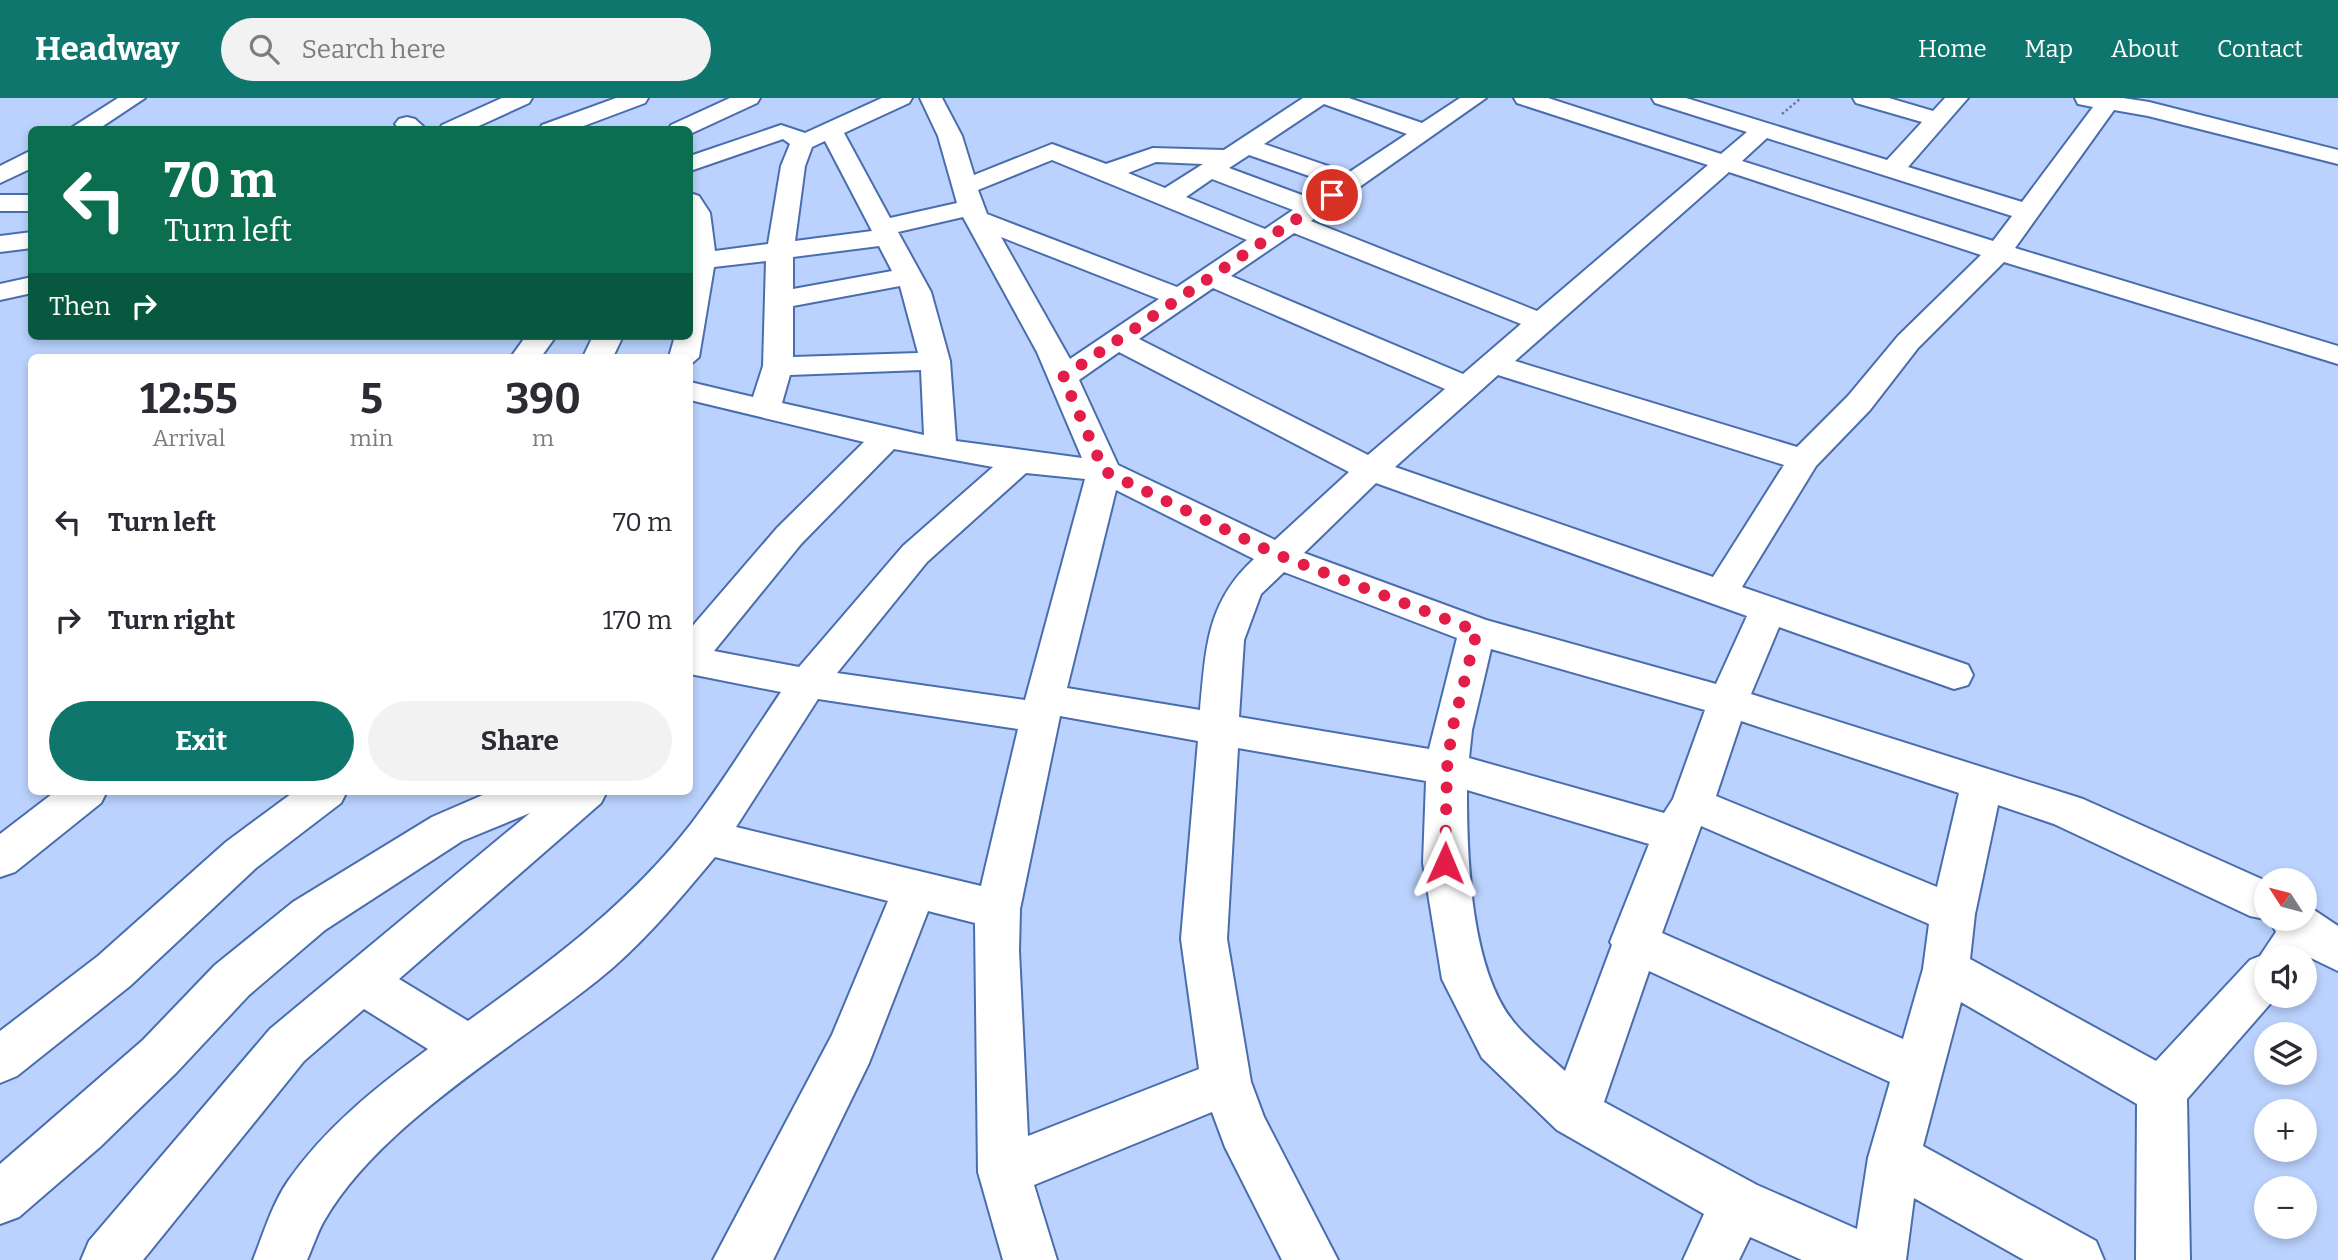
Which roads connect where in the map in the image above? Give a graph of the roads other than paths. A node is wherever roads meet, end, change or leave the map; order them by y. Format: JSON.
{"nodes":[{"id":1,"x":134,"y":98,"type":"edge"},
{"id":2,"x":521,"y":98,"type":"edge"},
{"id":3,"x":638,"y":98,"type":"edge"},
{"id":4,"x":749,"y":98,"type":"edge"},
{"id":5,"x":901,"y":98,"type":"edge"},
{"id":6,"x":931,"y":98,"type":"edge"},
{"id":7,"x":1318,"y":98,"type":"edge"},
{"id":8,"x":1327,"y":98,"type":"edge"},
{"id":9,"x":1475,"y":98,"type":"edge"},
{"id":10,"x":1525,"y":98,"type":"edge"},
{"id":11,"x":1663,"y":98,"type":"edge"},
{"id":12,"x":1864,"y":98,"type":"edge"},
{"id":13,"x":1957,"y":98,"type":"edge"},
{"id":14,"x":2080,"y":98,"type":"edge"},
{"id":15,"x":2111,"y":100,"type":"edge"},
{"id":16,"x":556,"y":105,"type":"dead end"},
{"id":17,"x":1937,"y":118,"type":"junction"},
{"id":18,"x":836,"y":121,"type":"junction"},
{"id":19,"x":584,"y":124,"type":"edge"},
{"id":20,"x":86,"y":126,"type":"edge"},
{"id":21,"x":459,"y":126,"type":"edge"},
{"id":22,"x":688,"y":126,"type":"edge"},
{"id":23,"x":1763,"y":130,"type":"junction"},
{"id":24,"x":1425,"y":132,"type":"junction"},
{"id":25,"x":802,"y":143,"type":"junction"},
{"id":26,"x":2338,"y":148,"type":"edge"},
{"id":27,"x":1229,"y":157,"type":"junction"},
{"id":28,"x":2338,"y":158,"type":"edge"},
{"id":29,"x":28,"y":159,"type":"edge"},
{"id":30,"x":693,"y":163,"type":"edge"},
{"id":31,"x":1725,"y":163,"type":"junction"},
{"id":32,"x":1891,"y":171,"type":"junction"},
{"id":33,"x":1106,"y":173,"type":"junction"},
{"id":34,"x":0,"y":176,"type":"edge"},
{"id":35,"x":1352,"y":182,"type":"junction"},
{"id":36,"x":1168,"y":198,"type":"junction"},
{"id":37,"x":28,"y":202,"type":"edge"},
{"id":38,"x":0,"y":203,"type":"edge"},
{"id":39,"x":972,"y":205,"type":"junction"},
{"id":40,"x":693,"y":206,"type":"edge"},
{"id":41,"x":2027,"y":212,"type":"junction"},
{"id":42,"x":1302,"y":215,"type":"junction"},
{"id":43,"x":885,"y":232,"type":"junction"},
{"id":44,"x":1267,"y":239,"type":"junction"},
{"id":45,"x":28,"y":240,"type":"edge"},
{"id":46,"x":0,"y":244,"type":"edge"},
{"id":47,"x":780,"y":252,"type":"junction"},
{"id":48,"x":1999,"y":252,"type":"junction"},
{"id":49,"x":700,"y":261,"type":"junction"},
{"id":50,"x":909,"y":276,"type":"junction"},
{"id":51,"x":1211,"y":277,"type":"junction"},
{"id":52,"x":28,"y":286,"type":"edge"},
{"id":53,"x":0,"y":292,"type":"edge"},
{"id":54,"x":1180,"y":298,"type":"junction"},
{"id":55,"x":781,"y":300,"type":"junction"},
{"id":56,"x":1544,"y":323,"type":"junction"},
{"id":57,"x":693,"y":328,"type":"edge"},
{"id":58,"x":1118,"y":340,"type":"junction"},
{"id":59,"x":2338,"y":355,"type":"edge"},
{"id":60,"x":935,"y":361,"type":"junction"},
{"id":61,"x":778,"y":366,"type":"junction"},
{"id":62,"x":1480,"y":375,"type":"junction"},
{"id":63,"x":1063,"y":377,"type":"junction"},
{"id":64,"x":693,"y":392,"type":"edge"},
{"id":65,"x":765,"y":408,"type":"junction"},
{"id":66,"x":887,"y":438,"type":"junction"},
{"id":67,"x":941,"y":448,"type":"junction"},
{"id":68,"x":1803,"y":460,"type":"junction"},
{"id":69,"x":1019,"y":462,"type":"junction"},
{"id":70,"x":1371,"y":470,"type":"junction"},
{"id":71,"x":1104,"y":471,"type":"junction"},
{"id":72,"x":1278,"y":555,"type":"junction"},
{"id":73,"x":1720,"y":594,"type":"junction"},
{"id":74,"x":1767,"y":611,"type":"junction"},
{"id":75,"x":1477,"y":631,"type":"junction"},
{"id":76,"x":693,"y":650,"type":"edge"},
{"id":77,"x":693,"y":661,"type":"edge"},
{"id":78,"x":1954,"y":675,"type":"dead end"},
{"id":79,"x":808,"y":683,"type":"junction"},
{"id":80,"x":1728,"y":702,"type":"junction"},
{"id":81,"x":1042,"y":708,"type":"junction"},
{"id":82,"x":1221,"y":730,"type":"junction"},
{"id":83,"x":1447,"y":768,"type":"junction"},
{"id":84,"x":1982,"y":785,"type":"junction"},
{"id":85,"x":81,"y":795,"type":"edge"},
{"id":86,"x":321,"y":795,"type":"edge"},
{"id":87,"x":535,"y":795,"type":"edge"},
{"id":88,"x":581,"y":795,"type":"edge"},
{"id":89,"x":1683,"y":819,"type":"junction"},
{"id":90,"x":706,"y":837,"type":"junction"},
{"id":91,"x":0,"y":859,"type":"edge"},
{"id":92,"x":915,"y":888,"type":"junction"},
{"id":93,"x":2254,"y":896,"type":"edge"},
{"id":94,"x":998,"y":909,"type":"junction"},
{"id":95,"x":1953,"y":914,"type":"junction"},
{"id":96,"x":1633,"y":942,"type":"junction"},
{"id":97,"x":1946,"y":969,"type":"junction"},
{"id":98,"x":360,"y":981,"type":"junction"},
{"id":99,"x":2254,"y":988,"type":"edge"},
{"id":100,"x":470,"y":1049,"type":"junction"},
{"id":101,"x":0,"y":1060,"type":"edge"},
{"id":102,"x":1920,"y":1071,"type":"junction"},
{"id":103,"x":1226,"y":1082,"type":"junction"},
{"id":104,"x":2162,"y":1091,"type":"junction"},
{"id":105,"x":1575,"y":1113,"type":"junction"},
{"id":106,"x":1894,"y":1158,"type":"junction"},
{"id":107,"x":1004,"y":1172,"type":"junction"},
{"id":108,"x":0,"y":1198,"type":"edge"},
{"id":109,"x":1738,"y":1204,"type":"junction"},
{"id":110,"x":108,"y":1260,"type":"edge"},
{"id":111,"x":280,"y":1260,"type":"edge"},
{"id":112,"x":740,"y":1260,"type":"edge"},
{"id":113,"x":1030,"y":1260,"type":"edge"},
{"id":114,"x":1311,"y":1260,"type":"edge"},
{"id":115,"x":1710,"y":1260,"type":"edge"},
{"id":116,"x":1864,"y":1260,"type":"edge"},
{"id":117,"x":1879,"y":1260,"type":"edge"},
{"id":118,"x":2077,"y":1260,"type":"edge"},
{"id":119,"x":2163,"y":1260,"type":"edge"}],
"edges":[{"from":1,"to":20,"type":"street"},
{"from":2,"to":21,"type":"street"},
{"from":3,"to":19,"type":"street"},
{"from":4,"to":22,"type":"street"},
{"from":5,"to":18,"type":"street"},
{"from":6,"to":39,"type":"street"},
{"from":7,"to":27,"type":"street"},
{"from":8,"to":24,"type":"street"},
{"from":9,"to":24,"type":"street"},
{"from":10,"to":31,"type":"street"},
{"from":11,"to":23,"type":"street"},
{"from":12,"to":17,"type":"street"},
{"from":13,"to":17,"type":"street"},
{"from":14,"to":15,"type":"street"},
{"from":15,"to":26,"type":"street"},
{"from":15,"to":28,"type":"street"},
{"from":15,"to":41,"type":"street"},
{"from":16,"to":19,"type":"street"},
{"from":17,"to":32,"type":"street"},
{"from":18,"to":25,"type":"street"},
{"from":18,"to":43,"type":"street"},
{"from":23,"to":31,"type":"street"},
{"from":23,"to":32,"type":"street"},
{"from":24,"to":35,"type":"street"},
{"from":25,"to":30,"type":"street"},
{"from":25,"to":47,"type":"street"},
{"from":27,"to":33,"type":"street"},
{"from":27,"to":35,"type":"street"},
{"from":27,"to":36,"type":"street"},
{"from":27,"to":42,"type":"street"},
{"from":29,"to":34,"type":"street"},
{"from":31,"to":48,"type":"street"},
{"from":31,"to":56,"type":"street"},
{"from":32,"to":41,"type":"street"},
{"from":33,"to":36,"type":"street"},
{"from":33,"to":39,"type":"street"},
{"from":35,"to":42,"type":"street"},
{"from":36,"to":44,"type":"street"},
{"from":37,"to":38,"type":"street"},
{"from":39,"to":43,"type":"street"},
{"from":39,"to":54,"type":"street"},
{"from":39,"to":63,"type":"street"},
{"from":40,"to":49,"type":"street"},
{"from":41,"to":48,"type":"street"},
{"from":42,"to":44,"type":"street"},
{"from":42,"to":56,"type":"street"},
{"from":43,"to":47,"type":"street"},
{"from":43,"to":50,"type":"street"},
{"from":44,"to":51,"type":"street"},
{"from":45,"to":46,"type":"street"},
{"from":47,"to":49,"type":"street"},
{"from":47,"to":55,"type":"street"},
{"from":48,"to":59,"type":"street"},
{"from":48,"to":68,"type":"street"},
{"from":49,"to":57,"type":"street"},
{"from":50,"to":55,"type":"street"},
{"from":50,"to":60,"type":"street"},
{"from":51,"to":54,"type":"street"},
{"from":51,"to":62,"type":"street"},
{"from":52,"to":53,"type":"street"},
{"from":54,"to":58,"type":"street"},
{"from":55,"to":61,"type":"street"},
{"from":56,"to":62,"type":"street"},
{"from":58,"to":63,"type":"street"},
{"from":58,"to":70,"type":"street"},
{"from":60,"to":61,"type":"street"},
{"from":60,"to":67,"type":"street"},
{"from":61,"to":65,"type":"street"},
{"from":62,"to":68,"type":"street"},
{"from":62,"to":70,"type":"street"},
{"from":63,"to":71,"type":"street"},
{"from":64,"to":65,"type":"street"},
{"from":65,"to":66,"type":"street"},
{"from":66,"to":67,"type":"street"},
{"from":66,"to":76,"type":"street"},
{"from":67,"to":69,"type":"street"},
{"from":68,"to":73,"type":"street"},
{"from":69,"to":71,"type":"street"},
{"from":69,"to":79,"type":"street"},
{"from":70,"to":72,"type":"street"},
{"from":70,"to":73,"type":"street"},
{"from":71,"to":72,"type":"street"},
{"from":71,"to":81,"type":"street"},
{"from":72,"to":75,"type":"street"},
{"from":72,"to":82,"type":"street"},
{"from":73,"to":74,"type":"street"},
{"from":74,"to":78,"type":"street"},
{"from":74,"to":80,"type":"street"},
{"from":75,"to":80,"type":"street"},
{"from":75,"to":83,"type":"street"},
{"from":77,"to":79,"type":"street"},
{"from":79,"to":81,"type":"street"},
{"from":79,"to":90,"type":"street"},
{"from":80,"to":84,"type":"street"},
{"from":80,"to":89,"type":"street"},
{"from":81,"to":82,"type":"street"},
{"from":81,"to":94,"type":"street"},
{"from":82,"to":83,"type":"street"},
{"from":82,"to":103,"type":"street"},
{"from":83,"to":89,"type":"street"},
{"from":83,"to":105,"type":"street"},
{"from":84,"to":93,"type":"street"},
{"from":84,"to":95,"type":"street"},
{"from":85,"to":91,"type":"street"},
{"from":86,"to":101,"type":"street"},
{"from":87,"to":108,"type":"street"},
{"from":88,"to":98,"type":"street"},
{"from":89,"to":95,"type":"street"},
{"from":89,"to":96,"type":"street"},
{"from":90,"to":92,"type":"street"},
{"from":90,"to":100,"type":"street"},
{"from":92,"to":94,"type":"street"},
{"from":92,"to":112,"type":"street"},
{"from":94,"to":107,"type":"street"},
{"from":95,"to":97,"type":"street"},
{"from":96,"to":102,"type":"street"},
{"from":96,"to":105,"type":"street"},
{"from":97,"to":102,"type":"street"},
{"from":97,"to":104,"type":"street"},
{"from":98,"to":100,"type":"street"},
{"from":98,"to":110,"type":"street"},
{"from":99,"to":104,"type":"street"},
{"from":100,"to":111,"type":"street"},
{"from":102,"to":106,"type":"street"},
{"from":103,"to":107,"type":"street"},
{"from":103,"to":114,"type":"street"},
{"from":104,"to":119,"type":"street"},
{"from":105,"to":109,"type":"street"},
{"from":106,"to":117,"type":"street"},
{"from":106,"to":118,"type":"street"},
{"from":107,"to":113,"type":"street"},
{"from":109,"to":115,"type":"street"},
{"from":109,"to":116,"type":"street"}]}
